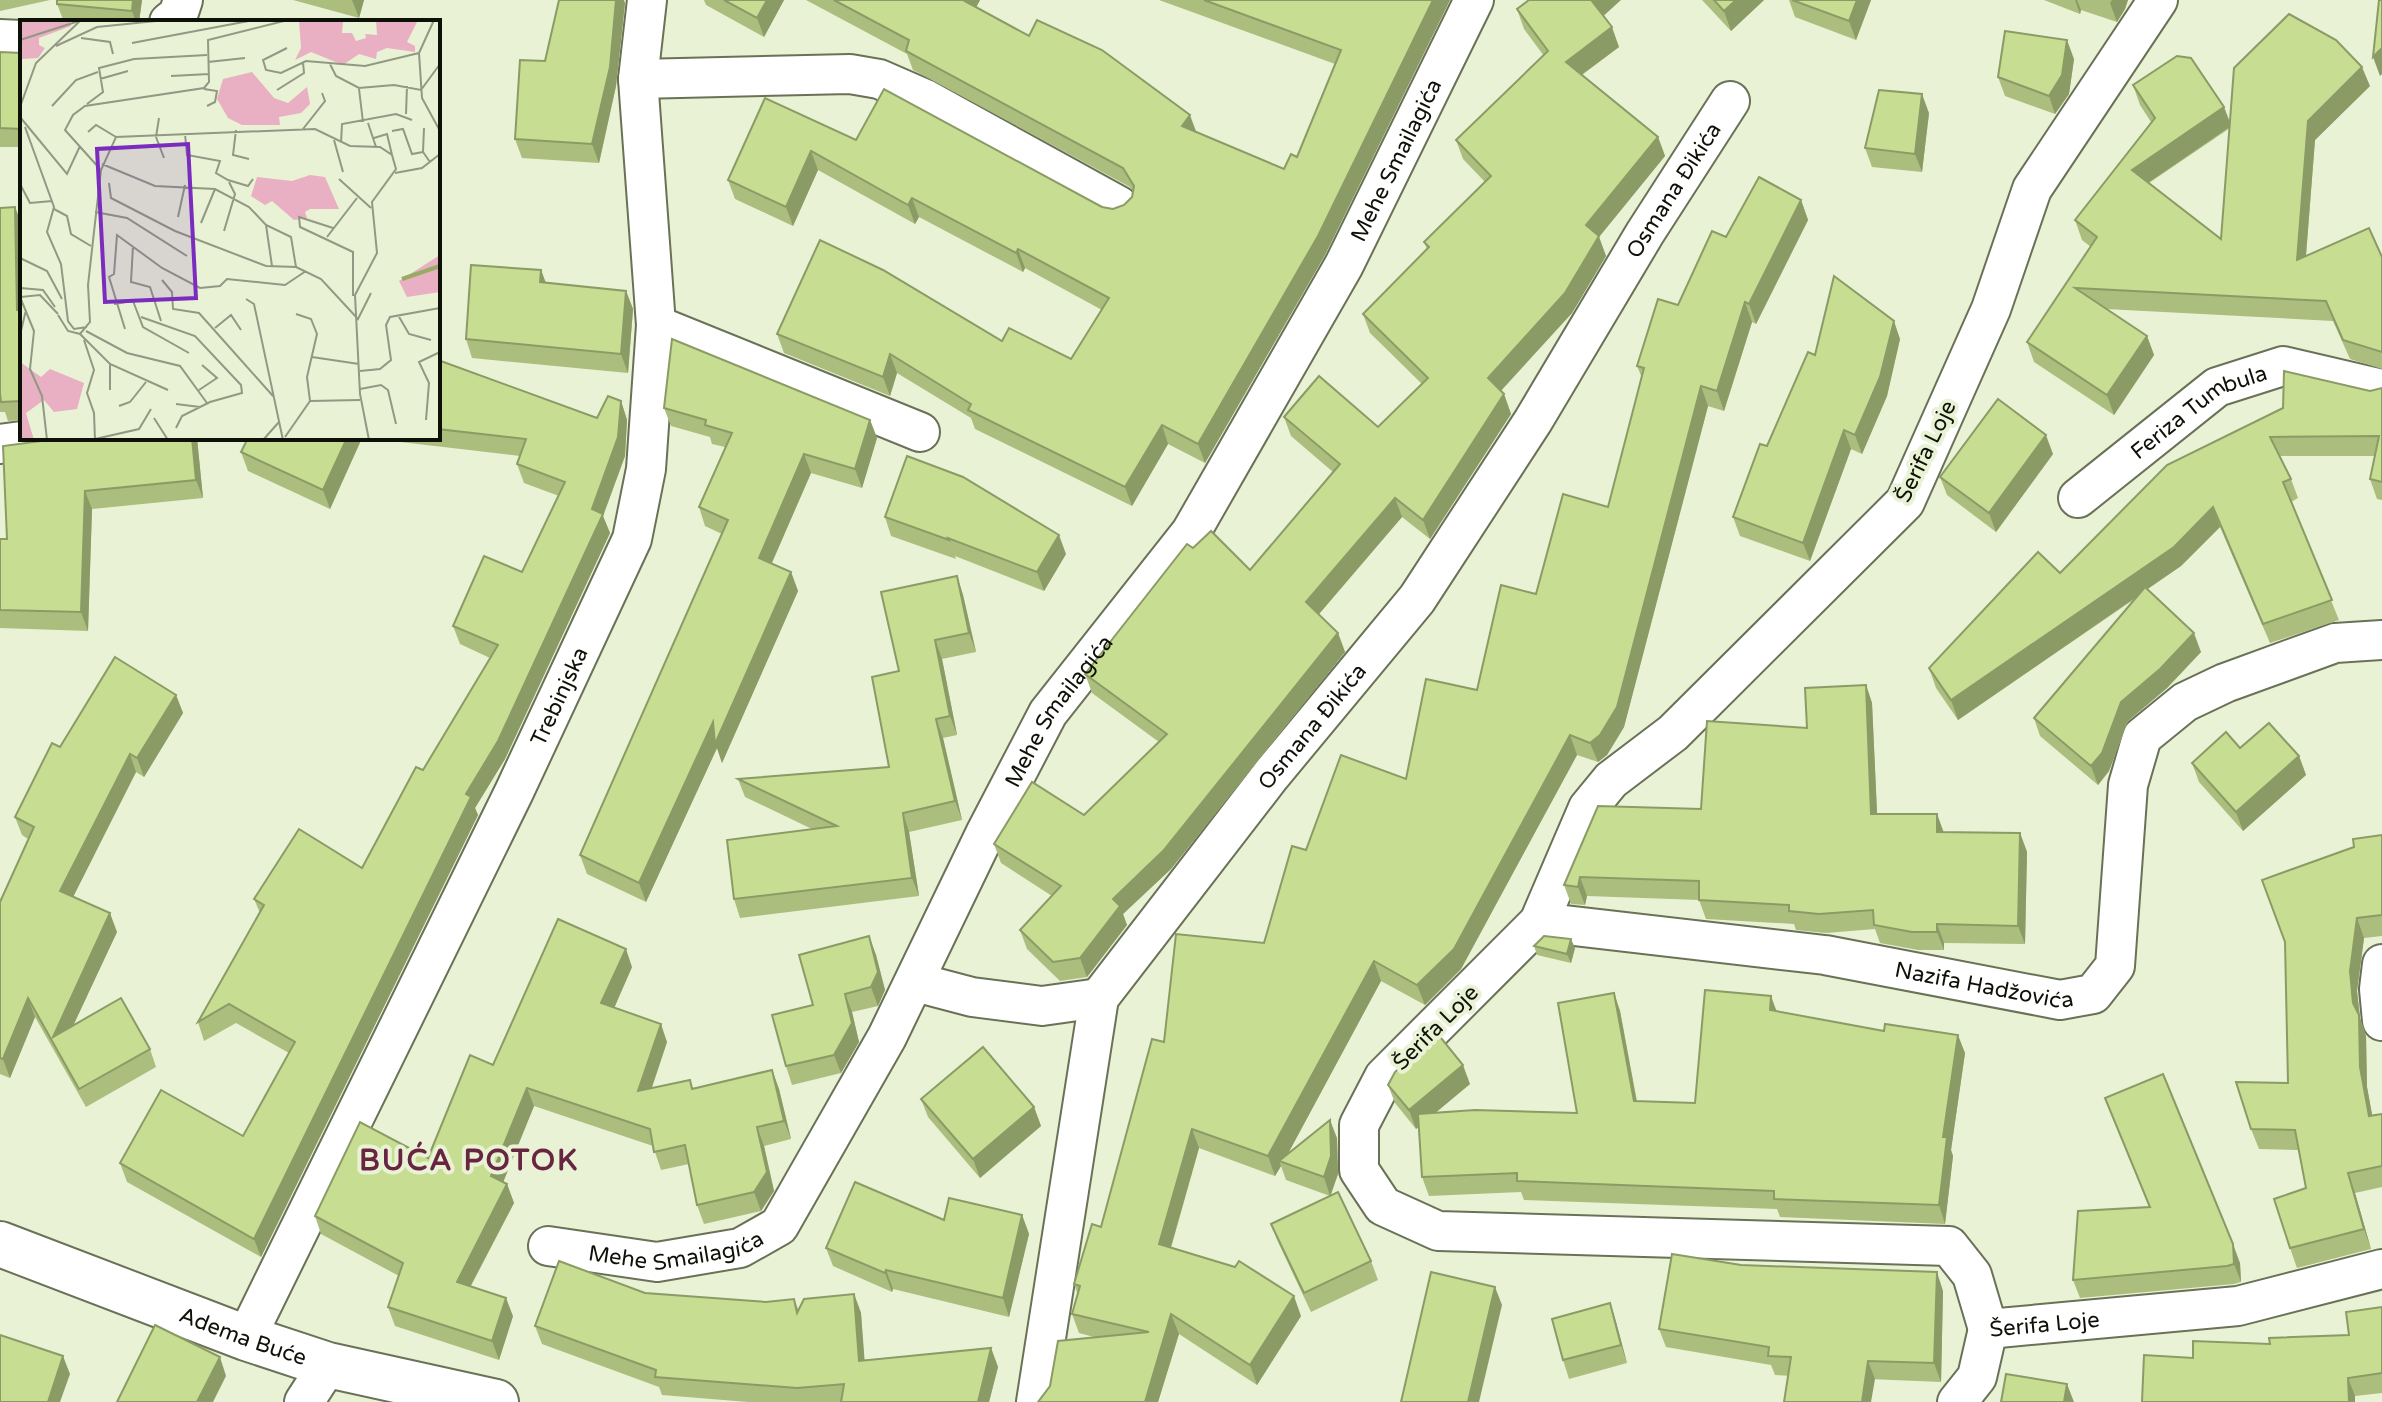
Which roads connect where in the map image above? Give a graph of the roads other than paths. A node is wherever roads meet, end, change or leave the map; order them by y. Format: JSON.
{"nodes":[{"id":1,"x":183,"y":0,"type":"edge"},
{"id":2,"x":647,"y":0,"type":"edge"},
{"id":3,"x":1474,"y":0,"type":"edge"},
{"id":4,"x":2158,"y":0,"type":"edge"},
{"id":5,"x":172,"y":20,"type":"edge"},
{"id":6,"x":0,"y":39,"type":"edge"},
{"id":7,"x":20,"y":40,"type":"edge"},
{"id":8,"x":638,"y":79,"type":"junction"},
{"id":9,"x":1730,"y":101,"type":"dead end"},
{"id":10,"x":1119,"y":206,"type":"edge"},
{"id":11,"x":656,"y":325,"type":"junction"},
{"id":12,"x":2382,"y":389,"type":"edge"},
{"id":13,"x":920,"y":432,"type":"dead end"},
{"id":14,"x":29,"y":440,"type":"edge"},
{"id":15,"x":0,"y":444,"type":"edge"},
{"id":16,"x":2078,"y":498,"type":"dead end"},
{"id":17,"x":2382,"y":640,"type":"edge"},
{"id":18,"x":1539,"y":922,"type":"junction"},
{"id":19,"x":2382,"y":964,"type":"edge"},
{"id":20,"x":915,"y":982,"type":"junction"},
{"id":21,"x":1099,"y":998,"type":"junction"},
{"id":22,"x":2382,"y":1021,"type":"edge"},
{"id":23,"x":0,"y":1244,"type":"edge"},
{"id":24,"x":548,"y":1246,"type":"dead end"},
{"id":25,"x":2382,"y":1269,"type":"edge"},
{"id":26,"x":1988,"y":1329,"type":"junction"},
{"id":27,"x":246,"y":1338,"type":"junction"},
{"id":28,"x":328,"y":1365,"type":"junction"},
{"id":29,"x":304,"y":1402,"type":"edge"},
{"id":30,"x":496,"y":1402,"type":"edge"},
{"id":31,"x":1036,"y":1402,"type":"edge"},
{"id":32,"x":1957,"y":1402,"type":"edge"}],
"edges":[{"from":1,"to":5,"type":"street"},
{"from":2,"to":8,"type":"street","name":"Trebinjska"},
{"from":3,"to":20,"type":"street","name":"Mehe Smailagića"},
{"from":4,"to":18,"type":"street","name":"Šerifa Loje"},
{"from":6,"to":7,"type":"street"},
{"from":8,"to":10,"type":"street"},
{"from":8,"to":11,"type":"street","name":"Trebinjska"},
{"from":9,"to":21,"type":"street","name":"Osmana Đikića"},
{"from":11,"to":13,"type":"street"},
{"from":11,"to":27,"type":"street","name":"Trebinjska"},
{"from":12,"to":16,"type":"street","name":"Feriza Tumbula"},
{"from":14,"to":15,"type":"street"},
{"from":17,"to":18,"type":"street","name":"Nazifa Hadžovića"},
{"from":18,"to":26,"type":"street","name":"Šerifa Loje"},
{"from":19,"to":22,"type":"street"},
{"from":20,"to":21,"type":"street"},
{"from":20,"to":24,"type":"street","name":"Mehe Smailagića"},
{"from":21,"to":31,"type":"street","name":"Osmana Đikića"},
{"from":23,"to":27,"type":"street","name":"Adema Buće"},
{"from":25,"to":26,"type":"street","name":"Šerifa Loje"},
{"from":26,"to":32,"type":"street"},
{"from":27,"to":28,"type":"street","name":"Adema Buće"},
{"from":28,"to":29,"type":"street"},
{"from":28,"to":30,"type":"street","name":"Adema Buće"}]}
